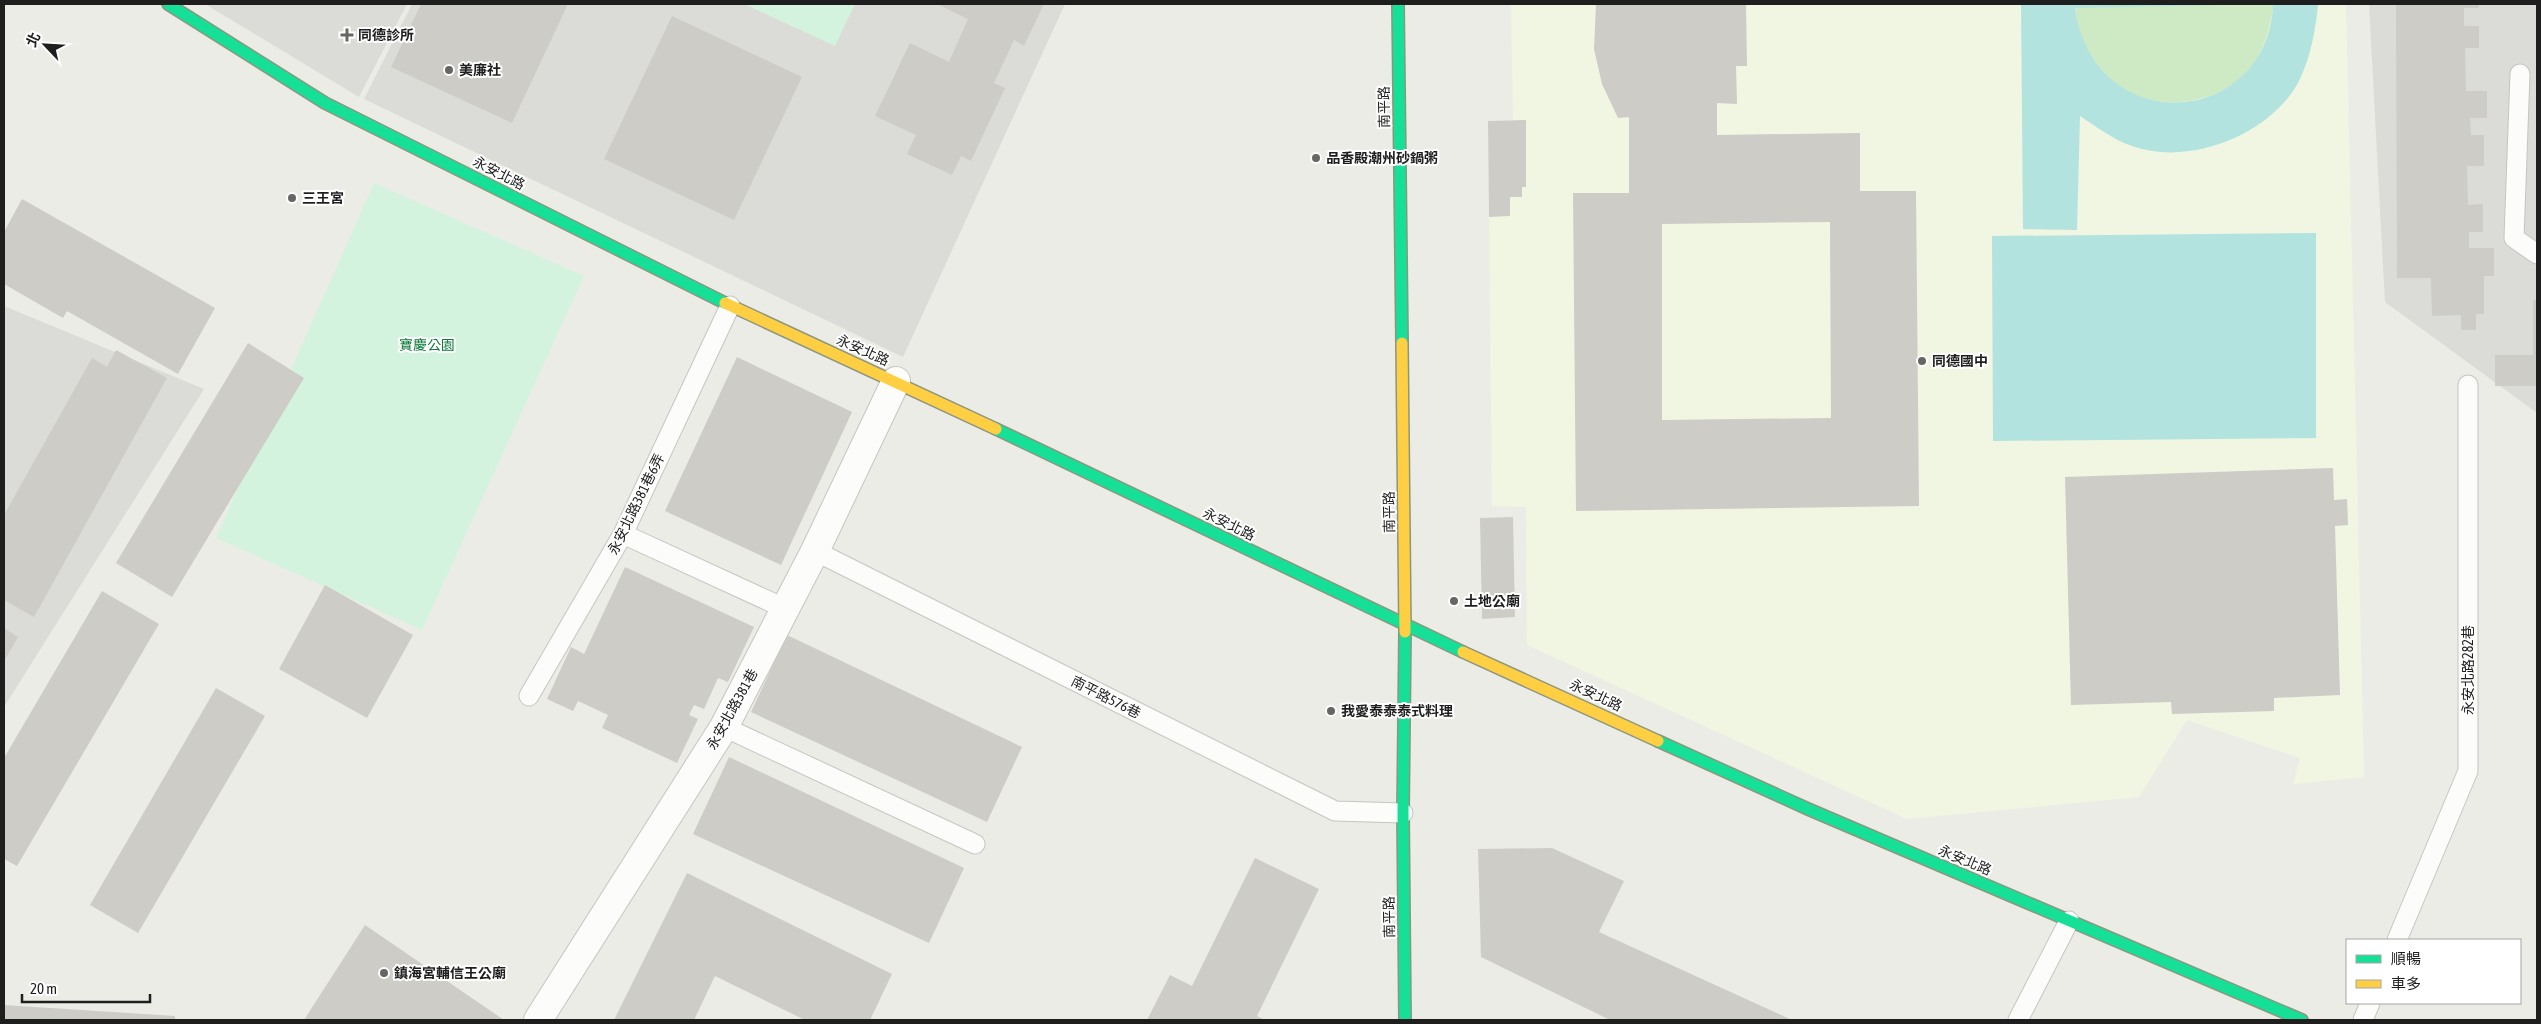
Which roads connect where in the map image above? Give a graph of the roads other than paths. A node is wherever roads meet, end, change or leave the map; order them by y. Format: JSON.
{"nodes":[{"id":1,"x":168,"y":4,"type":"edge"},
{"id":2,"x":1398,"y":4,"type":"edge"},
{"id":3,"x":2520,"y":74,"type":"dead end"},
{"id":4,"x":2537,"y":254,"type":"edge"},
{"id":5,"x":730,"y":306,"type":"junction"},
{"id":6,"x":896,"y":381,"type":"junction"},
{"id":7,"x":2468,"y":385,"type":"dead end"},
{"id":8,"x":623,"y":534,"type":"junction"},
{"id":9,"x":815,"y":552,"type":"junction"},
{"id":10,"x":786,"y":609,"type":"junction"},
{"id":11,"x":1405,"y":624,"type":"junction"},
{"id":12,"x":529,"y":696,"type":"dead end"},
{"id":13,"x":724,"y":727,"type":"junction"},
{"id":14,"x":1403,"y":813,"type":"junction"},
{"id":15,"x":975,"y":844,"type":"dead end"},
{"id":16,"x":2069,"y":921,"type":"junction"},
{"id":17,"x":2397,"y":939,"type":"edge"},
{"id":18,"x":2370,"y":1004,"type":"edge"},
{"id":19,"x":538,"y":1020,"type":"edge"},
{"id":20,"x":1405,"y":1020,"type":"edge"},
{"id":21,"x":2018,"y":1020,"type":"edge"},
{"id":22,"x":2302,"y":1020,"type":"edge"},
{"id":23,"x":2363,"y":1020,"type":"edge"}],
"edges":[{"from":1,"to":5,"type":"street","name":"永安北路"},
{"from":2,"to":11,"type":"street","name":"南平路"},
{"from":3,"to":4,"type":"lane"},
{"from":5,"to":6,"type":"street","name":"永安北路"},
{"from":5,"to":8,"type":"lane","name":"永安北路381巷6弄"},
{"from":6,"to":9,"type":"street","name":"永安北路381巷"},
{"from":6,"to":11,"type":"street","name":"永安北路"},
{"from":7,"to":17,"type":"lane","name":"永安北路282巷"},
{"from":8,"to":10,"type":"lane"},
{"from":8,"to":12,"type":"lane","name":"永安北路381巷6弄"},
{"from":9,"to":10,"type":"street","name":"永安北路381巷"},
{"from":9,"to":14,"type":"lane","name":"南平路576巷"},
{"from":10,"to":13,"type":"street","name":"永安北路381巷"},
{"from":11,"to":14,"type":"street","name":"南平路"},
{"from":11,"to":16,"type":"street","name":"永安北路"},
{"from":13,"to":15,"type":"lane"},
{"from":13,"to":19,"type":"street","name":"永安北路381巷"},
{"from":14,"to":20,"type":"street","name":"南平路"},
{"from":16,"to":21,"type":"lane"},
{"from":16,"to":22,"type":"street","name":"永安北路"},
{"from":18,"to":23,"type":"lane"}]}
